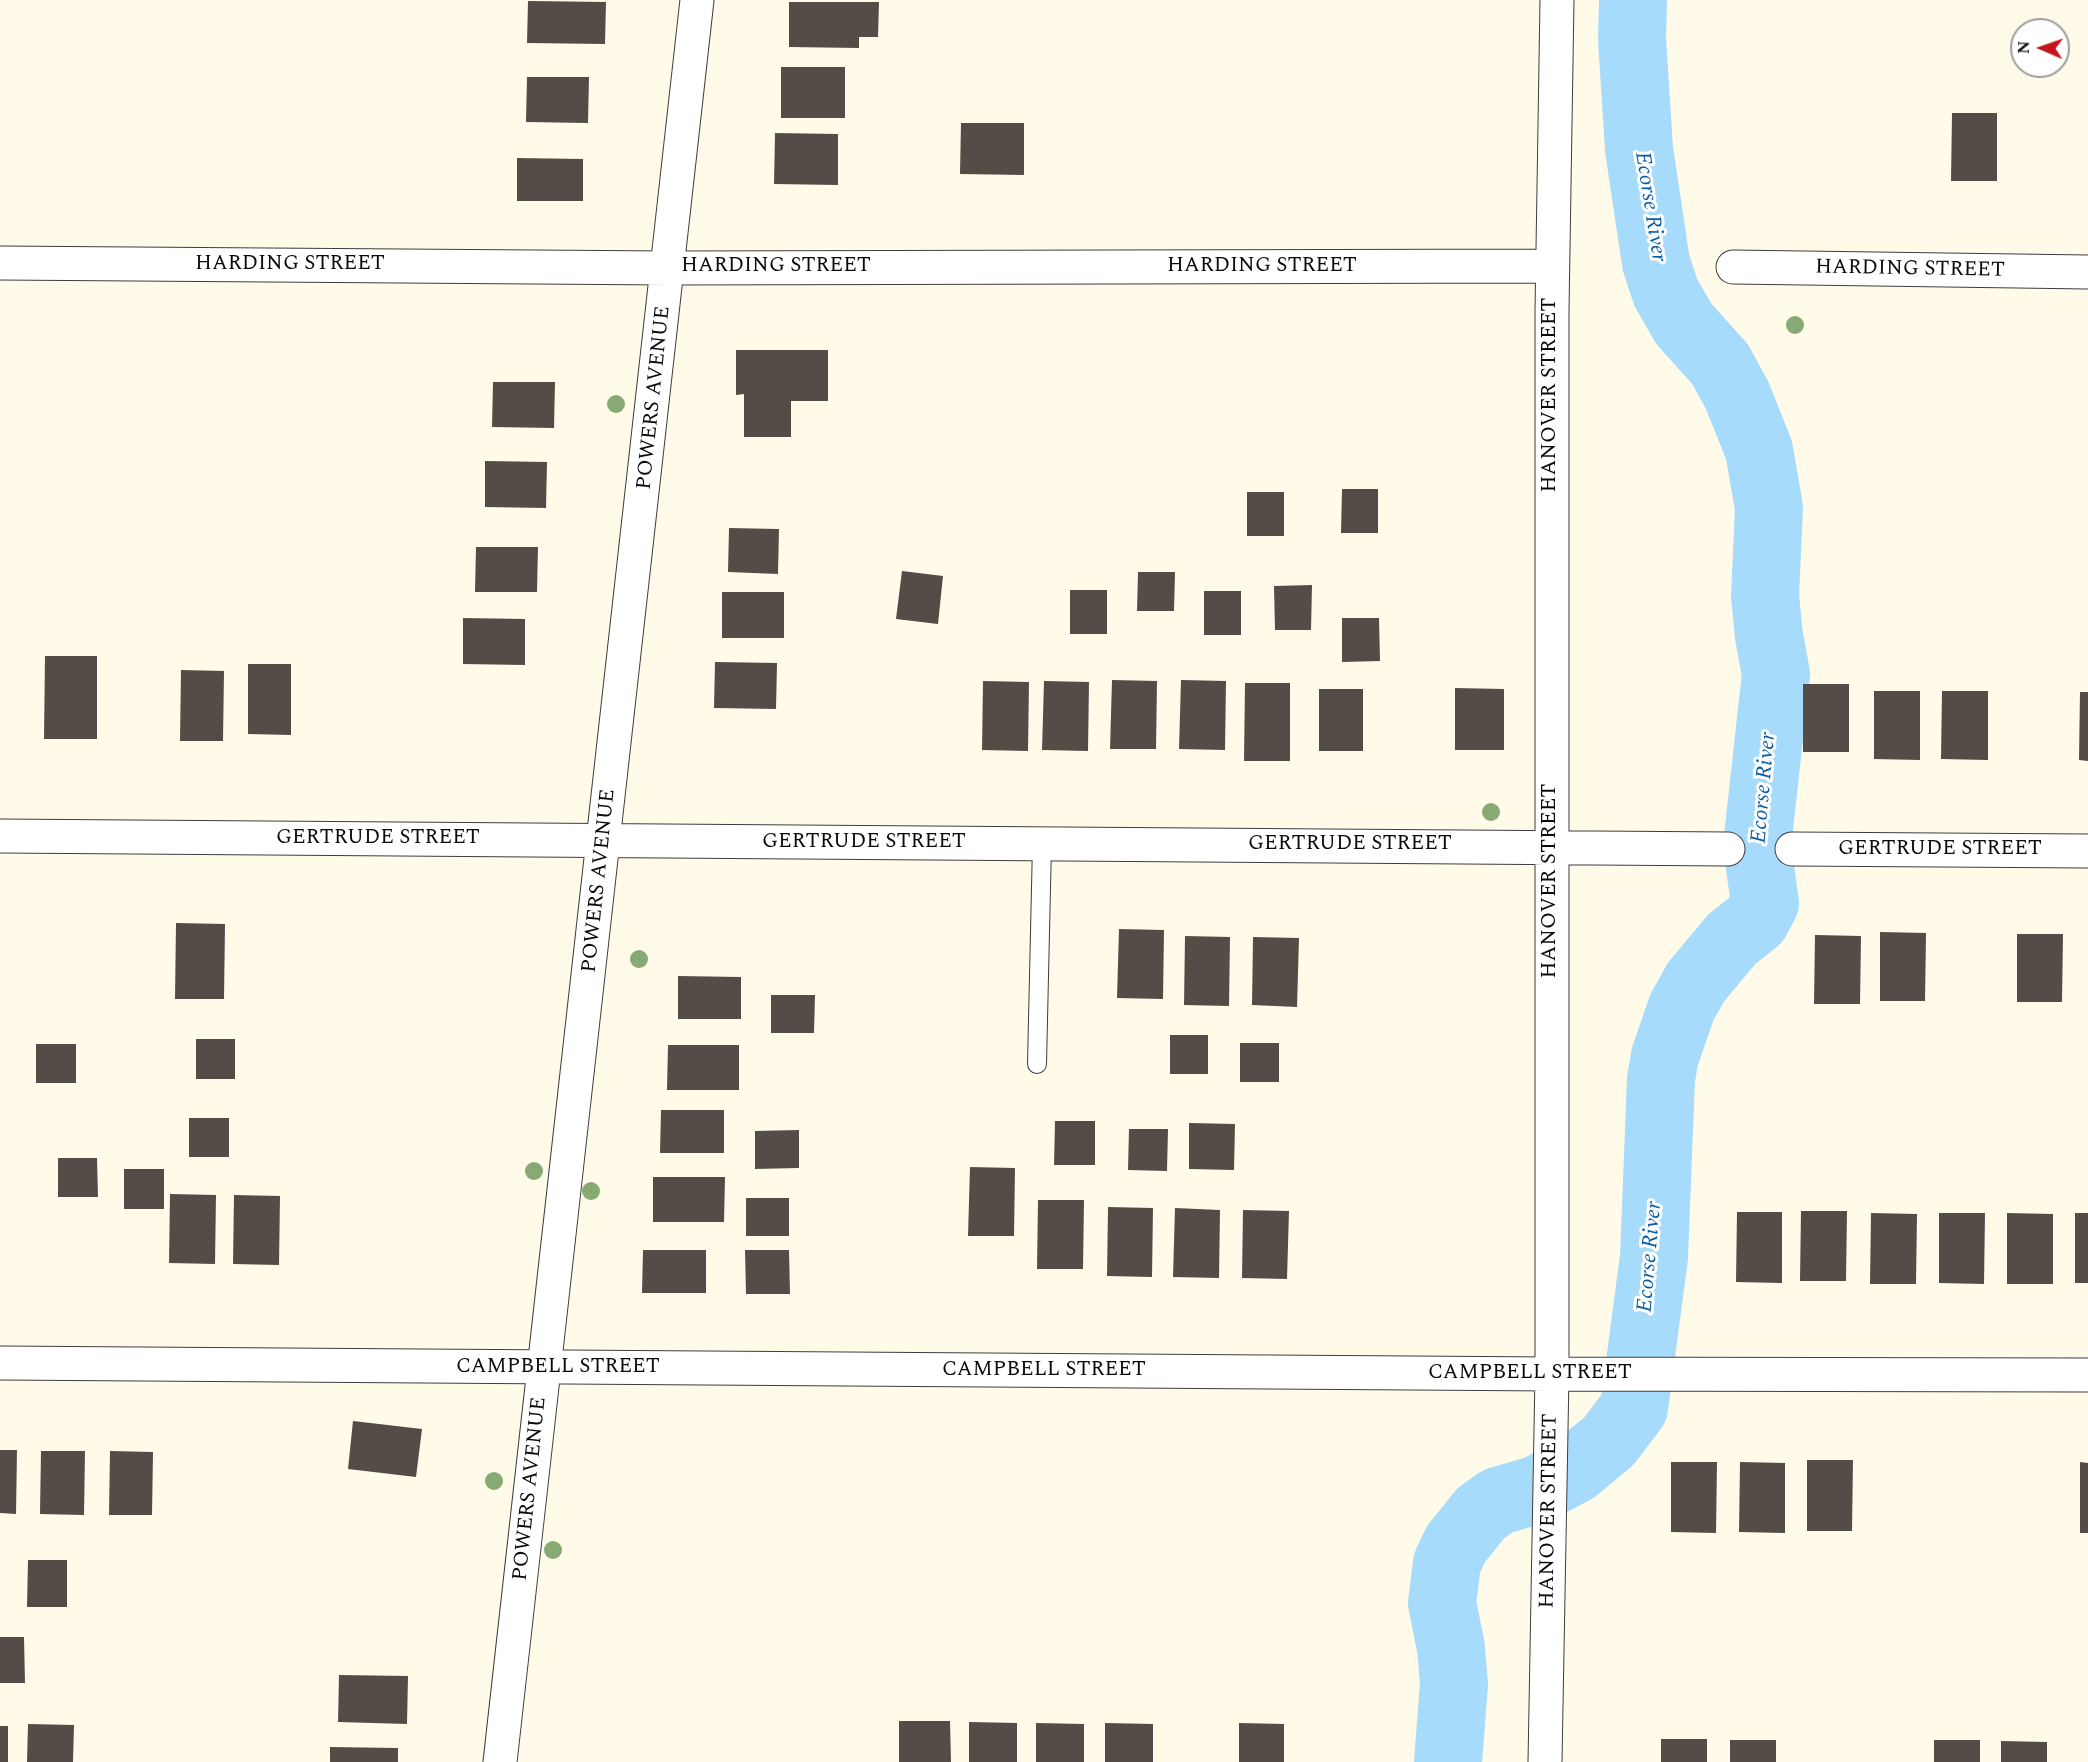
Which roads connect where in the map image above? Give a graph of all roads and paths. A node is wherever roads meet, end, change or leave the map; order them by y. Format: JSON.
{"nodes":[{"id":1,"x":698,"y":0,"type":"edge"},
{"id":2,"x":1557,"y":0,"type":"edge"},
{"id":3,"x":0,"y":263,"type":"edge"},
{"id":4,"x":1552,"y":266,"type":"junction"},
{"id":5,"x":1733,"y":267,"type":"dead end"},
{"id":6,"x":669,"y":268,"type":"junction"},
{"id":7,"x":2088,"y":272,"type":"edge"},
{"id":8,"x":0,"y":836,"type":"edge"},
{"id":9,"x":604,"y":842,"type":"junction"},
{"id":10,"x":1042,"y":844,"type":"junction"},
{"id":11,"x":1550,"y":846,"type":"junction"},
{"id":12,"x":1728,"y":849,"type":"dead end"},
{"id":13,"x":1792,"y":849,"type":"dead end"},
{"id":14,"x":2088,"y":851,"type":"edge"},
{"id":15,"x":1037,"y":1064,"type":"dead end"},
{"id":16,"x":0,"y":1363,"type":"edge"},
{"id":17,"x":545,"y":1368,"type":"junction"},
{"id":18,"x":1552,"y":1374,"type":"junction"},
{"id":19,"x":2088,"y":1375,"type":"edge"},
{"id":20,"x":500,"y":1762,"type":"edge"},
{"id":21,"x":1545,"y":1762,"type":"edge"}],
"edges":[{"from":1,"to":6,"type":"street","name":"POWERS AVENUE"},
{"from":2,"to":4,"type":"street","name":"HANOVER STREET"},
{"from":3,"to":6,"type":"street","name":"HARDING STREET"},
{"from":4,"to":6,"type":"street","name":"HARDING STREET"},
{"from":4,"to":11,"type":"street","name":"HANOVER STREET"},
{"from":5,"to":7,"type":"street","name":"HARDING STREET"},
{"from":6,"to":9,"type":"street","name":"POWERS AVENUE"},
{"from":8,"to":9,"type":"street","name":"GERTRUDE STREET"},
{"from":9,"to":10,"type":"street","name":"GERTRUDE STREET"},
{"from":9,"to":17,"type":"street","name":"POWERS AVENUE"},
{"from":10,"to":11,"type":"street","name":"GERTRUDE STREET"},
{"from":10,"to":15,"type":"lane"},
{"from":11,"to":12,"type":"street","name":"GERTRUDE STREET"},
{"from":11,"to":18,"type":"street","name":"HANOVER STREET"},
{"from":13,"to":14,"type":"street","name":"GERTRUDE STREET"},
{"from":16,"to":17,"type":"street","name":"CAMPBELL STREET"},
{"from":17,"to":18,"type":"street","name":"CAMPBELL STREET"},
{"from":17,"to":20,"type":"street","name":"POWERS AVENUE"},
{"from":18,"to":19,"type":"street","name":"CAMPBELL STREET"},
{"from":18,"to":21,"type":"street","name":"HANOVER STREET"}]}
